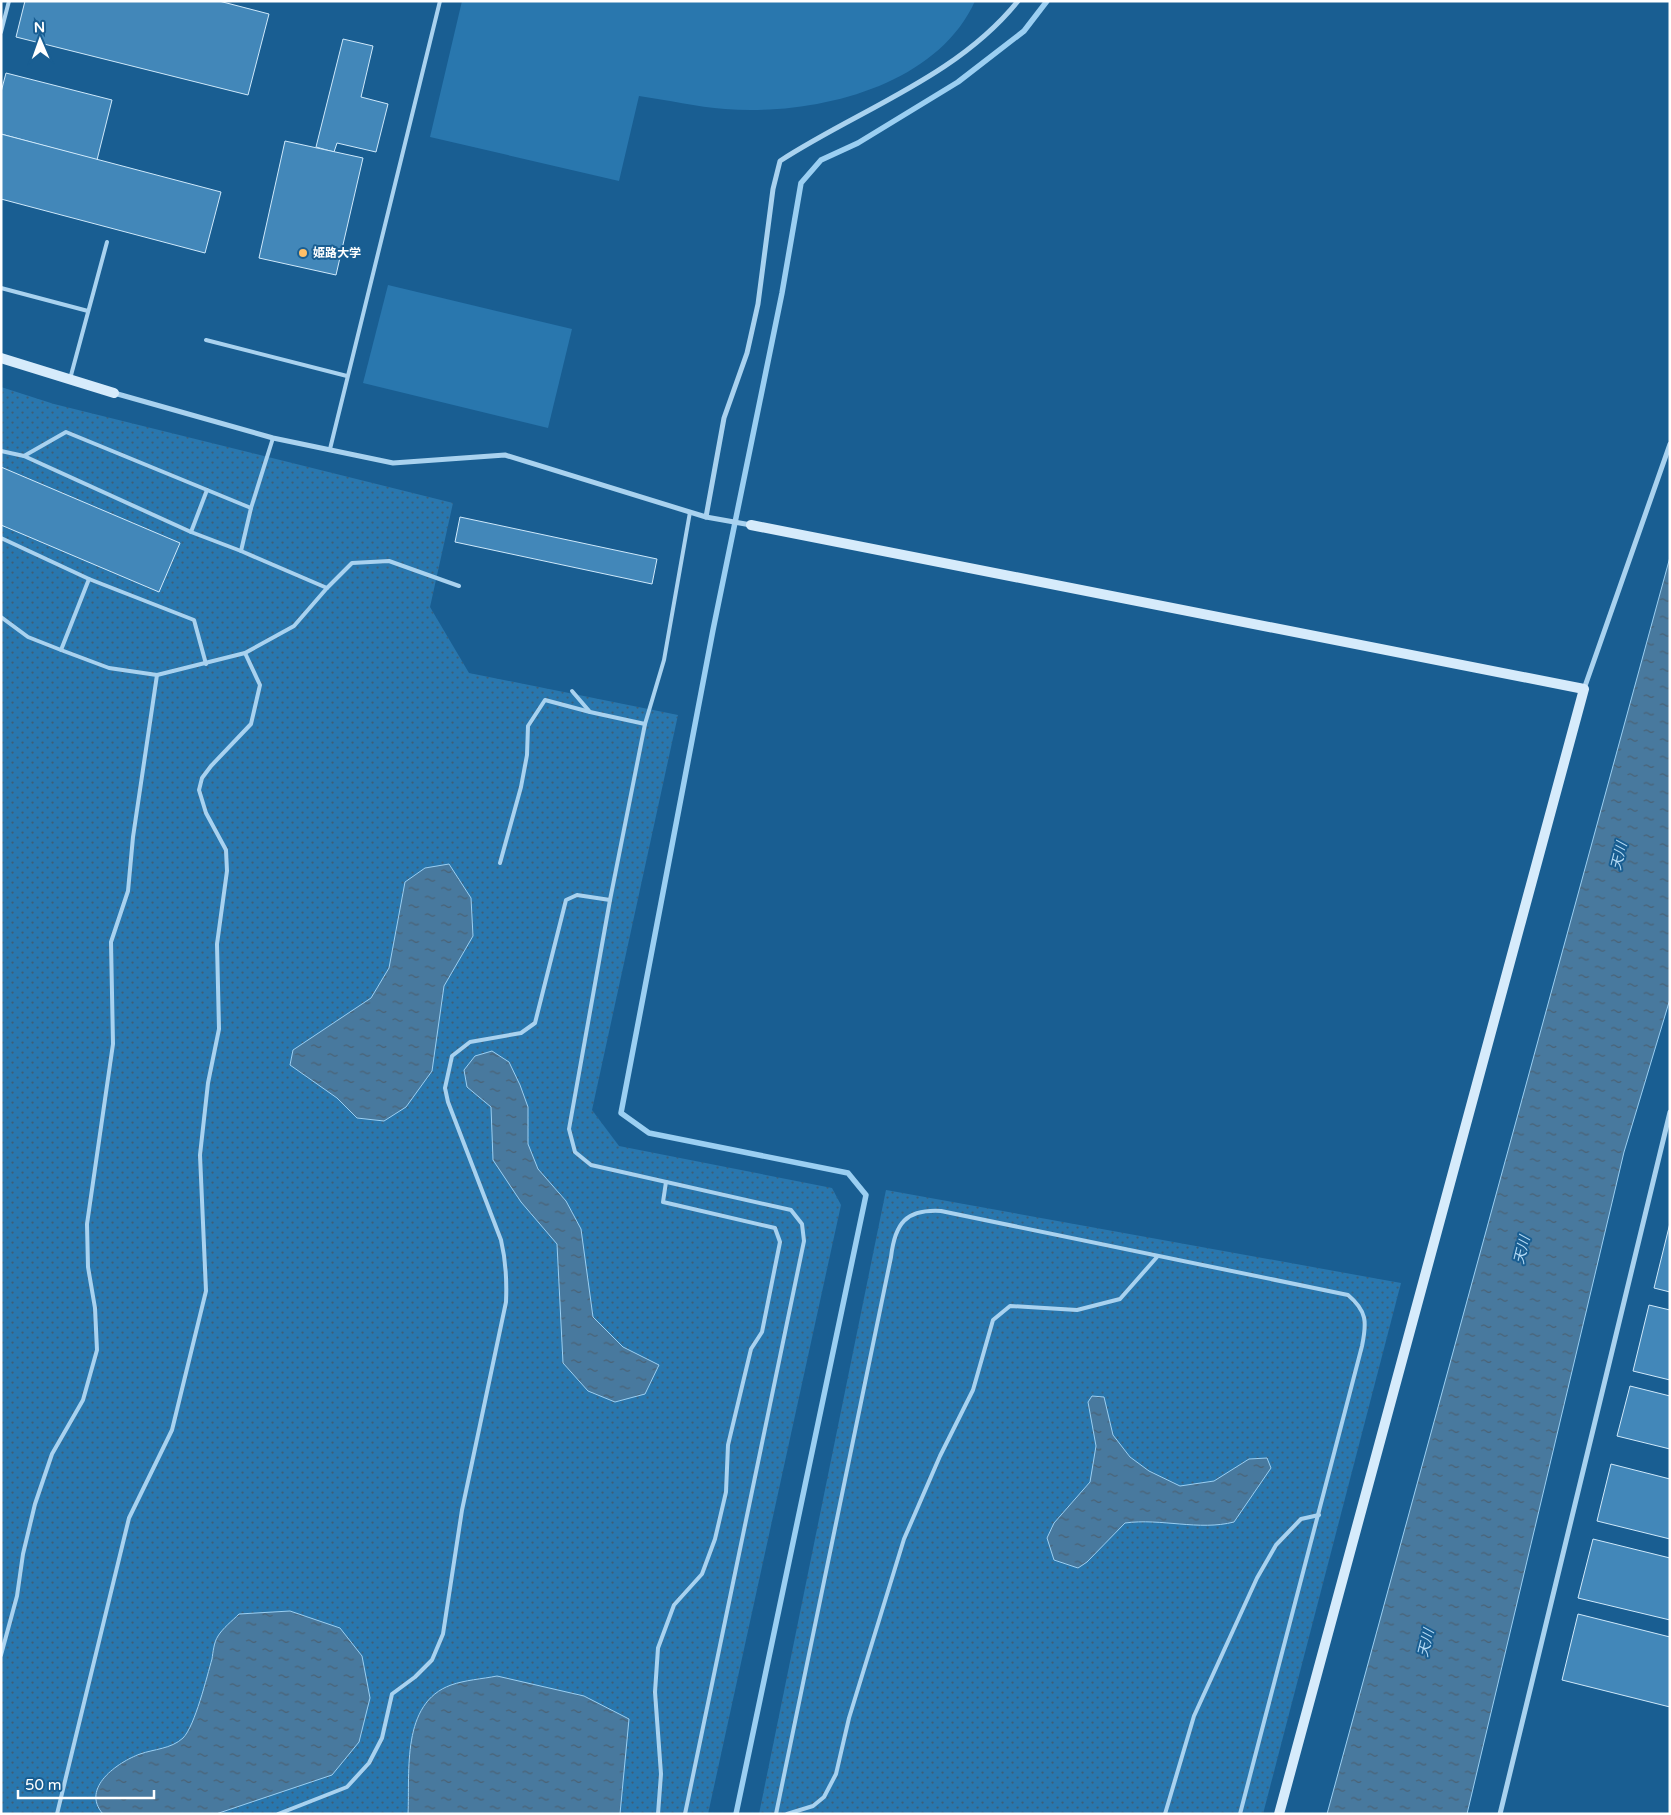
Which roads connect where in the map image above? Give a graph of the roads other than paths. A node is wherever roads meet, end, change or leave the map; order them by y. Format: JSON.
{"nodes":[{"id":1,"x":9,"y":1,"type":"edge"},
{"id":2,"x":440,"y":1,"type":"edge"},
{"id":3,"x":1018,"y":1,"type":"edge"},
{"id":4,"x":1,"y":32,"type":"edge"},
{"id":5,"x":107,"y":242,"type":"dead end"},
{"id":6,"x":1,"y":288,"type":"edge"},
{"id":7,"x":88,"y":311,"type":"junction"},
{"id":8,"x":206,"y":340,"type":"dead end"},
{"id":9,"x":1,"y":358,"type":"edge"},
{"id":10,"x":348,"y":376,"type":"junction"},
{"id":11,"x":70,"y":380,"type":"junction"},
{"id":12,"x":114,"y":393,"type":"joint"},
{"id":13,"x":273,"y":438,"type":"junction"},
{"id":14,"x":1670,"y":444,"type":"edge"},
{"id":15,"x":330,"y":449,"type":"junction"},
{"id":16,"x":1,"y":451,"type":"edge"},
{"id":17,"x":24,"y":456,"type":"junction"},
{"id":18,"x":207,"y":490,"type":"junction"},
{"id":19,"x":250,"y":508,"type":"junction"},
{"id":20,"x":690,"y":512,"type":"junction"},
{"id":21,"x":706,"y":517,"type":"junction"},
{"id":22,"x":751,"y":526,"type":"joint"},
{"id":23,"x":192,"y":532,"type":"junction"},
{"id":24,"x":1,"y":538,"type":"edge"},
{"id":25,"x":241,"y":550,"type":"junction"},
{"id":26,"x":89,"y":579,"type":"junction"},
{"id":27,"x":459,"y":586,"type":"dead end"},
{"id":28,"x":327,"y":588,"type":"junction"},
{"id":29,"x":1,"y":617,"type":"edge"},
{"id":30,"x":61,"y":650,"type":"junction"},
{"id":31,"x":245,"y":653,"type":"junction"},
{"id":32,"x":206,"y":664,"type":"junction"},
{"id":33,"x":157,"y":675,"type":"junction"},
{"id":34,"x":1584,"y":689,"type":"junction"},
{"id":35,"x":572,"y":691,"type":"dead end"},
{"id":36,"x":590,"y":712,"type":"junction"},
{"id":37,"x":645,"y":724,"type":"junction"},
{"id":38,"x":500,"y":864,"type":"dead end"},
{"id":39,"x":610,"y":900,"type":"junction"},
{"id":40,"x":1670,"y":1112,"type":"edge"},
{"id":41,"x":666,"y":1182,"type":"junction"},
{"id":42,"x":1157,"y":1257,"type":"junction"},
{"id":43,"x":1319,"y":1515,"type":"junction"},
{"id":44,"x":1,"y":1654,"type":"edge"},
{"id":45,"x":57,"y":1814,"type":"edge"},
{"id":46,"x":278,"y":1814,"type":"edge"},
{"id":47,"x":658,"y":1814,"type":"edge"},
{"id":48,"x":685,"y":1814,"type":"edge"},
{"id":49,"x":776,"y":1814,"type":"edge"},
{"id":50,"x":787,"y":1814,"type":"edge"},
{"id":51,"x":1165,"y":1814,"type":"edge"},
{"id":52,"x":1240,"y":1814,"type":"edge"},
{"id":53,"x":1279,"y":1814,"type":"edge"},
{"id":54,"x":1500,"y":1814,"type":"edge"}],
"edges":[{"from":1,"to":4,"type":"lane"},
{"from":2,"to":10,"type":"lane"},
{"from":3,"to":21,"type":"street"},
{"from":5,"to":7,"type":"lane"},
{"from":6,"to":7,"type":"lane"},
{"from":7,"to":11,"type":"lane"},
{"from":8,"to":10,"type":"lane"},
{"from":9,"to":11,"type":"street"},
{"from":10,"to":15,"type":"lane"},
{"from":11,"to":12,"type":"street"},
{"from":12,"to":13,"type":"street"},
{"from":13,"to":15,"type":"street"},
{"from":13,"to":19,"type":"lane"},
{"from":14,"to":34,"type":"street"},
{"from":15,"to":20,"type":"street"},
{"from":16,"to":17,"type":"lane"},
{"from":17,"to":18,"type":"lane"},
{"from":17,"to":23,"type":"lane"},
{"from":18,"to":19,"type":"lane"},
{"from":18,"to":23,"type":"lane"},
{"from":19,"to":25,"type":"lane"},
{"from":20,"to":21,"type":"street"},
{"from":20,"to":37,"type":"lane"},
{"from":21,"to":22,"type":"street"},
{"from":22,"to":34,"type":"street"},
{"from":23,"to":25,"type":"lane"},
{"from":24,"to":26,"type":"lane"},
{"from":25,"to":28,"type":"lane"},
{"from":26,"to":30,"type":"lane"},
{"from":26,"to":32,"type":"lane"},
{"from":27,"to":28,"type":"lane"},
{"from":28,"to":31,"type":"lane"},
{"from":29,"to":30,"type":"lane"},
{"from":30,"to":33,"type":"lane"},
{"from":31,"to":32,"type":"lane"},
{"from":31,"to":45,"type":"lane"},
{"from":32,"to":33,"type":"lane"},
{"from":33,"to":44,"type":"lane"},
{"from":34,"to":53,"type":"street"},
{"from":35,"to":36,"type":"lane"},
{"from":36,"to":37,"type":"lane"},
{"from":36,"to":38,"type":"lane"},
{"from":37,"to":39,"type":"lane"},
{"from":39,"to":41,"type":"lane"},
{"from":39,"to":46,"type":"lane"},
{"from":40,"to":54,"type":"street"},
{"from":41,"to":47,"type":"lane"},
{"from":41,"to":48,"type":"lane"},
{"from":42,"to":43,"type":"lane"},
{"from":42,"to":49,"type":"lane"},
{"from":42,"to":50,"type":"lane"},
{"from":43,"to":51,"type":"lane"},
{"from":43,"to":52,"type":"lane"}]}
